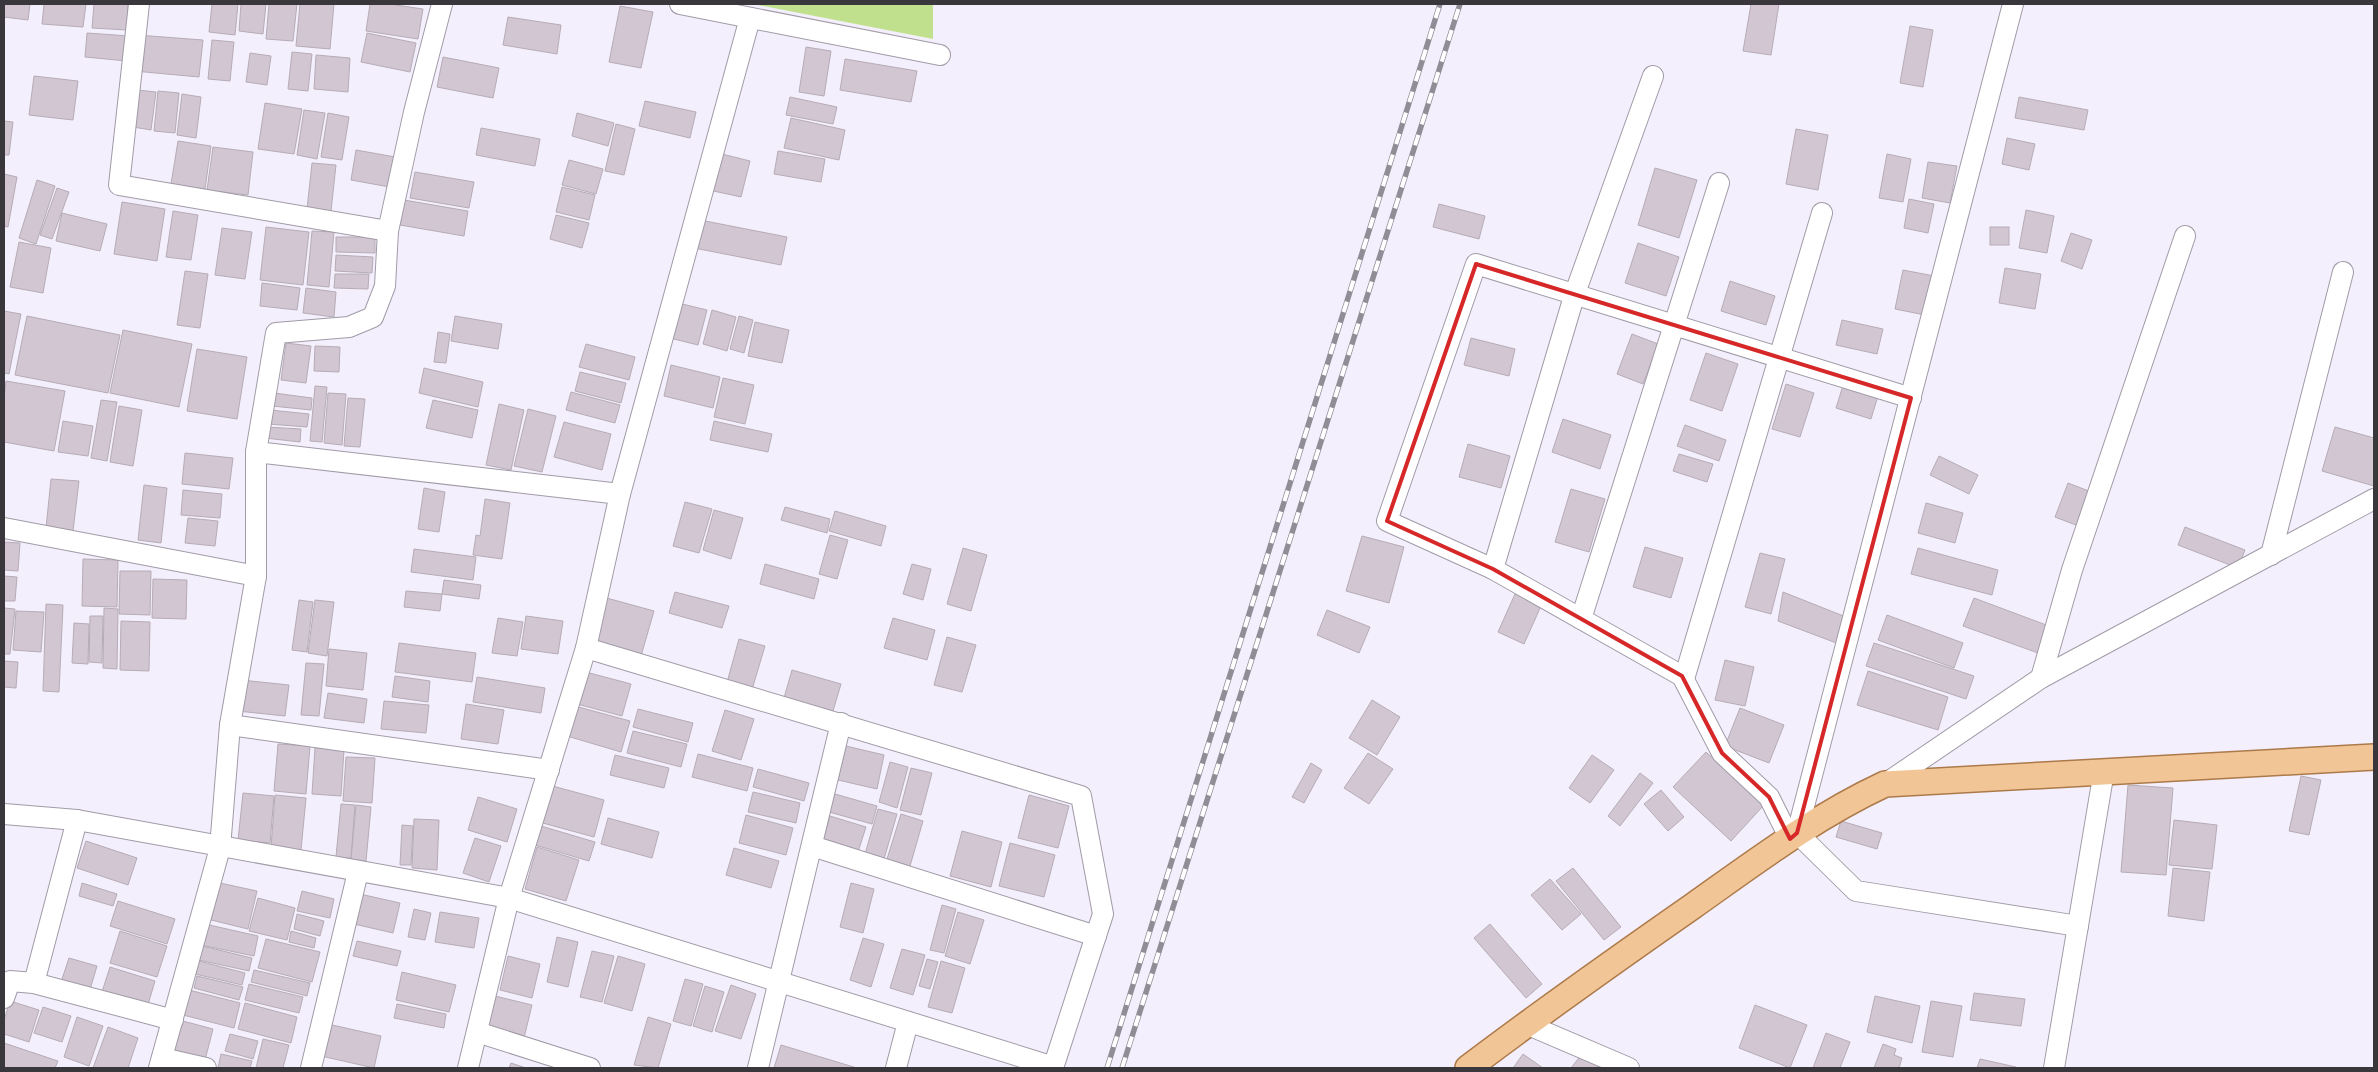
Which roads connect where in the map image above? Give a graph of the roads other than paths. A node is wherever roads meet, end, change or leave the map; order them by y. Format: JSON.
{"nodes":[{"id":1,"x":139,"y":4,"type":"edge"},
{"id":2,"x":442,"y":4,"type":"edge"},
{"id":3,"x":680,"y":4,"type":"edge"},
{"id":4,"x":2013,"y":4,"type":"edge"},
{"id":5,"x":750,"y":18,"type":"junction"},
{"id":6,"x":940,"y":56,"type":"dead end"},
{"id":7,"x":1653,"y":76,"type":"dead end"},
{"id":8,"x":1719,"y":183,"type":"dead end"},
{"id":9,"x":1822,"y":213,"type":"dead end"},
{"id":10,"x":388,"y":231,"type":"junction"},
{"id":11,"x":2185,"y":236,"type":"dead end"},
{"id":12,"x":2343,"y":272,"type":"dead end"},
{"id":13,"x":1575,"y":293,"type":"junction"},
{"id":14,"x":1676,"y":324,"type":"junction"},
{"id":15,"x":1779,"y":356,"type":"junction"},
{"id":16,"x":1911,"y":398,"type":"junction"},
{"id":17,"x":256,"y":452,"type":"junction"},
{"id":18,"x":620,"y":494,"type":"junction"},
{"id":19,"x":2374,"y":499,"type":"edge"},
{"id":20,"x":4,"y":528,"type":"edge"},
{"id":21,"x":2271,"y":554,"type":"junction"},
{"id":22,"x":1493,"y":569,"type":"junction"},
{"id":23,"x":256,"y":576,"type":"junction"},
{"id":24,"x":1581,"y":619,"type":"junction"},
{"id":25,"x":586,"y":648,"type":"junction"},
{"id":26,"x":2041,"y":678,"type":"junction"},
{"id":27,"x":1684,"y":679,"type":"junction"},
{"id":28,"x":841,"y":723,"type":"junction"},
{"id":29,"x":230,"y":724,"type":"junction"},
{"id":30,"x":2374,"y":756,"type":"edge"},
{"id":31,"x":549,"y":770,"type":"junction"},
{"id":32,"x":2104,"y":771,"type":"junction"},
{"id":33,"x":1885,"y":784,"type":"junction"},
{"id":34,"x":4,"y":814,"type":"edge"},
{"id":35,"x":77,"y":820,"type":"junction"},
{"id":36,"x":1794,"y":836,"type":"junction"},
{"id":37,"x":812,"y":846,"type":"junction"},
{"id":38,"x":220,"y":848,"type":"junction"},
{"id":39,"x":358,"y":872,"type":"junction"},
{"id":40,"x":509,"y":898,"type":"junction"},
{"id":41,"x":2078,"y":926,"type":"junction"},
{"id":42,"x":1096,"y":936,"type":"junction"},
{"id":43,"x":779,"y":982,"type":"junction"},
{"id":44,"x":34,"y":983,"type":"junction"},
{"id":45,"x":6,"y":986,"type":"edge"},
{"id":46,"x":173,"y":1020,"type":"junction"},
{"id":47,"x":908,"y":1022,"type":"junction"},
{"id":48,"x":1526,"y":1024,"type":"junction"},
{"id":49,"x":477,"y":1032,"type":"junction"},
{"id":50,"x":160,"y":1063,"type":"edge"},
{"id":51,"x":206,"y":1068,"type":"edge"},
{"id":52,"x":311,"y":1068,"type":"edge"},
{"id":53,"x":468,"y":1068,"type":"edge"},
{"id":54,"x":590,"y":1068,"type":"edge"},
{"id":55,"x":758,"y":1068,"type":"edge"},
{"id":56,"x":896,"y":1068,"type":"edge"},
{"id":57,"x":1053,"y":1068,"type":"edge"},
{"id":58,"x":1468,"y":1068,"type":"edge"},
{"id":59,"x":1629,"y":1068,"type":"edge"},
{"id":60,"x":2054,"y":1068,"type":"edge"}],
"edges":[{"from":1,"to":10,"type":"street"},
{"from":2,"to":10,"type":"street"},
{"from":3,"to":5,"type":"street"},
{"from":4,"to":16,"type":"street"},
{"from":5,"to":6,"type":"street"},
{"from":5,"to":18,"type":"street"},
{"from":7,"to":13,"type":"street"},
{"from":8,"to":14,"type":"street"},
{"from":9,"to":15,"type":"street"},
{"from":10,"to":17,"type":"street"},
{"from":11,"to":26,"type":"street"},
{"from":12,"to":21,"type":"street"},
{"from":13,"to":14,"type":"street"},
{"from":13,"to":22,"type":"street"},
{"from":13,"to":22,"type":"street"},
{"from":14,"to":15,"type":"street"},
{"from":14,"to":24,"type":"street"},
{"from":15,"to":16,"type":"street"},
{"from":15,"to":27,"type":"street"},
{"from":16,"to":36,"type":"street"},
{"from":17,"to":18,"type":"street"},
{"from":17,"to":23,"type":"street"},
{"from":18,"to":25,"type":"street"},
{"from":19,"to":21,"type":"street"},
{"from":20,"to":23,"type":"street"},
{"from":21,"to":26,"type":"street"},
{"from":22,"to":24,"type":"street"},
{"from":23,"to":29,"type":"street"},
{"from":24,"to":27,"type":"street"},
{"from":25,"to":28,"type":"street"},
{"from":25,"to":31,"type":"street"},
{"from":26,"to":33,"type":"street"},
{"from":27,"to":36,"type":"street"},
{"from":28,"to":37,"type":"street"},
{"from":28,"to":42,"type":"street"},
{"from":29,"to":31,"type":"street"},
{"from":29,"to":38,"type":"street"},
{"from":30,"to":32,"type":"main road"},
{"from":31,"to":40,"type":"street"},
{"from":32,"to":33,"type":"main road"},
{"from":32,"to":41,"type":"street"},
{"from":33,"to":36,"type":"main road"},
{"from":34,"to":35,"type":"street"},
{"from":35,"to":38,"type":"street"},
{"from":35,"to":44,"type":"street"},
{"from":36,"to":41,"type":"street"},
{"from":36,"to":48,"type":"main road"},
{"from":37,"to":42,"type":"street"},
{"from":37,"to":43,"type":"street"},
{"from":38,"to":39,"type":"street"},
{"from":38,"to":46,"type":"street"},
{"from":39,"to":40,"type":"street"},
{"from":39,"to":52,"type":"street"},
{"from":40,"to":43,"type":"street"},
{"from":40,"to":49,"type":"street"},
{"from":41,"to":60,"type":"street"},
{"from":42,"to":57,"type":"street"},
{"from":43,"to":47,"type":"street"},
{"from":43,"to":55,"type":"street"},
{"from":44,"to":45,"type":"street"},
{"from":44,"to":46,"type":"street"},
{"from":46,"to":50,"type":"street"},
{"from":47,"to":56,"type":"street"},
{"from":47,"to":57,"type":"street"},
{"from":48,"to":58,"type":"main road"},
{"from":48,"to":59,"type":"street"},
{"from":49,"to":53,"type":"street"},
{"from":49,"to":54,"type":"street"},
{"from":50,"to":51,"type":"street"}]}
